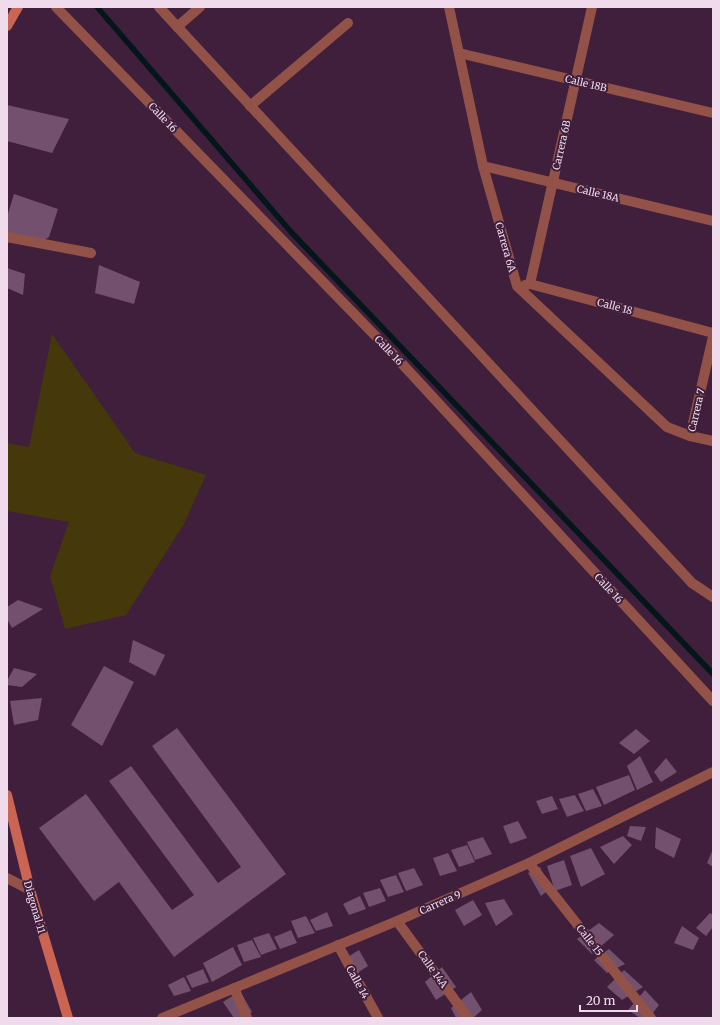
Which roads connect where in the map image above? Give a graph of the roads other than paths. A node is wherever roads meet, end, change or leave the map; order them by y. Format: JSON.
{"nodes":[{"id":1,"x":18,"y":7,"type":"edge"},
{"id":2,"x":56,"y":7,"type":"edge"},
{"id":3,"x":158,"y":7,"type":"edge"},
{"id":4,"x":200,"y":7,"type":"edge"},
{"id":5,"x":449,"y":7,"type":"edge"},
{"id":6,"x":592,"y":7,"type":"edge"},
{"id":7,"x":348,"y":24,"type":"dead end"},
{"id":8,"x":7,"y":26,"type":"edge"},
{"id":9,"x":177,"y":27,"type":"junction"},
{"id":10,"x":459,"y":53,"type":"junction"},
{"id":11,"x":576,"y":80,"type":"junction"},
{"id":12,"x":250,"y":106,"type":"junction"},
{"id":13,"x":713,"y":113,"type":"edge"},
{"id":14,"x":483,"y":166,"type":"junction"},
{"id":15,"x":553,"y":182,"type":"junction"},
{"id":16,"x":713,"y":221,"type":"edge"},
{"id":17,"x":7,"y":237,"type":"edge"},
{"id":18,"x":91,"y":253,"type":"dead end"},
{"id":19,"x":530,"y":284,"type":"junction"},
{"id":20,"x":518,"y":286,"type":"junction"},
{"id":21,"x":713,"y":333,"type":"edge"},
{"id":22,"x":713,"y":337,"type":"edge"},
{"id":23,"x":690,"y":436,"type":"junction"},
{"id":24,"x":713,"y":441,"type":"edge"},
{"id":25,"x":713,"y":597,"type":"edge"},
{"id":26,"x":713,"y":701,"type":"edge"},
{"id":27,"x":713,"y":772,"type":"edge"},
{"id":28,"x":7,"y":795,"type":"edge"},
{"id":29,"x":529,"y":863,"type":"junction"},
{"id":30,"x":7,"y":878,"type":"edge"},
{"id":31,"x":30,"y":890,"type":"junction"},
{"id":32,"x":397,"y":921,"type":"junction"},
{"id":33,"x":338,"y":945,"type":"junction"},
{"id":34,"x":234,"y":988,"type":"junction"},
{"id":35,"x":68,"y":1018,"type":"edge"},
{"id":36,"x":162,"y":1018,"type":"edge"},
{"id":37,"x":247,"y":1018,"type":"edge"},
{"id":38,"x":378,"y":1018,"type":"edge"},
{"id":39,"x":468,"y":1018,"type":"edge"},
{"id":40,"x":651,"y":1018,"type":"edge"}],
"edges":[{"from":1,"to":8,"type":"street"},
{"from":2,"to":26,"type":"street","name":"Calle 16"},
{"from":3,"to":9,"type":"street"},
{"from":4,"to":9,"type":"street"},
{"from":5,"to":10,"type":"street","name":"Carrera 6A"},
{"from":6,"to":11,"type":"street","name":"Carrera 6B"},
{"from":7,"to":12,"type":"street"},
{"from":9,"to":12,"type":"street"},
{"from":10,"to":11,"type":"street","name":"Calle 18B"},
{"from":10,"to":14,"type":"street","name":"Carrera 6A"},
{"from":11,"to":13,"type":"street","name":"Calle 18B"},
{"from":11,"to":15,"type":"street","name":"Carrera 6B"},
{"from":12,"to":25,"type":"street"},
{"from":14,"to":15,"type":"street","name":"Calle 18A"},
{"from":14,"to":20,"type":"street","name":"Carrera 6A"},
{"from":15,"to":16,"type":"street","name":"Calle 18A"},
{"from":15,"to":19,"type":"street","name":"Carrera 6B"},
{"from":17,"to":18,"type":"street"},
{"from":19,"to":20,"type":"street","name":"Calle 18"},
{"from":19,"to":21,"type":"street","name":"Calle 18"},
{"from":20,"to":23,"type":"street"},
{"from":22,"to":23,"type":"street","name":"Carrera 7"},
{"from":23,"to":24,"type":"street"},
{"from":27,"to":29,"type":"street","name":"Carrera 9"},
{"from":28,"to":31,"type":"street","name":"Diagonal 11"},
{"from":29,"to":32,"type":"street","name":"Carrera 9"},
{"from":29,"to":40,"type":"street","name":"Calle 15"},
{"from":30,"to":31,"type":"street"},
{"from":31,"to":35,"type":"street","name":"Diagonal 11"},
{"from":32,"to":33,"type":"street","name":"Carrera 9"},
{"from":32,"to":39,"type":"street","name":"Calle 14A"},
{"from":33,"to":34,"type":"street","name":"Carrera 9"},
{"from":33,"to":38,"type":"street","name":"Calle 14"},
{"from":34,"to":36,"type":"street","name":"Carrera 9"},
{"from":34,"to":37,"type":"street"}]}
